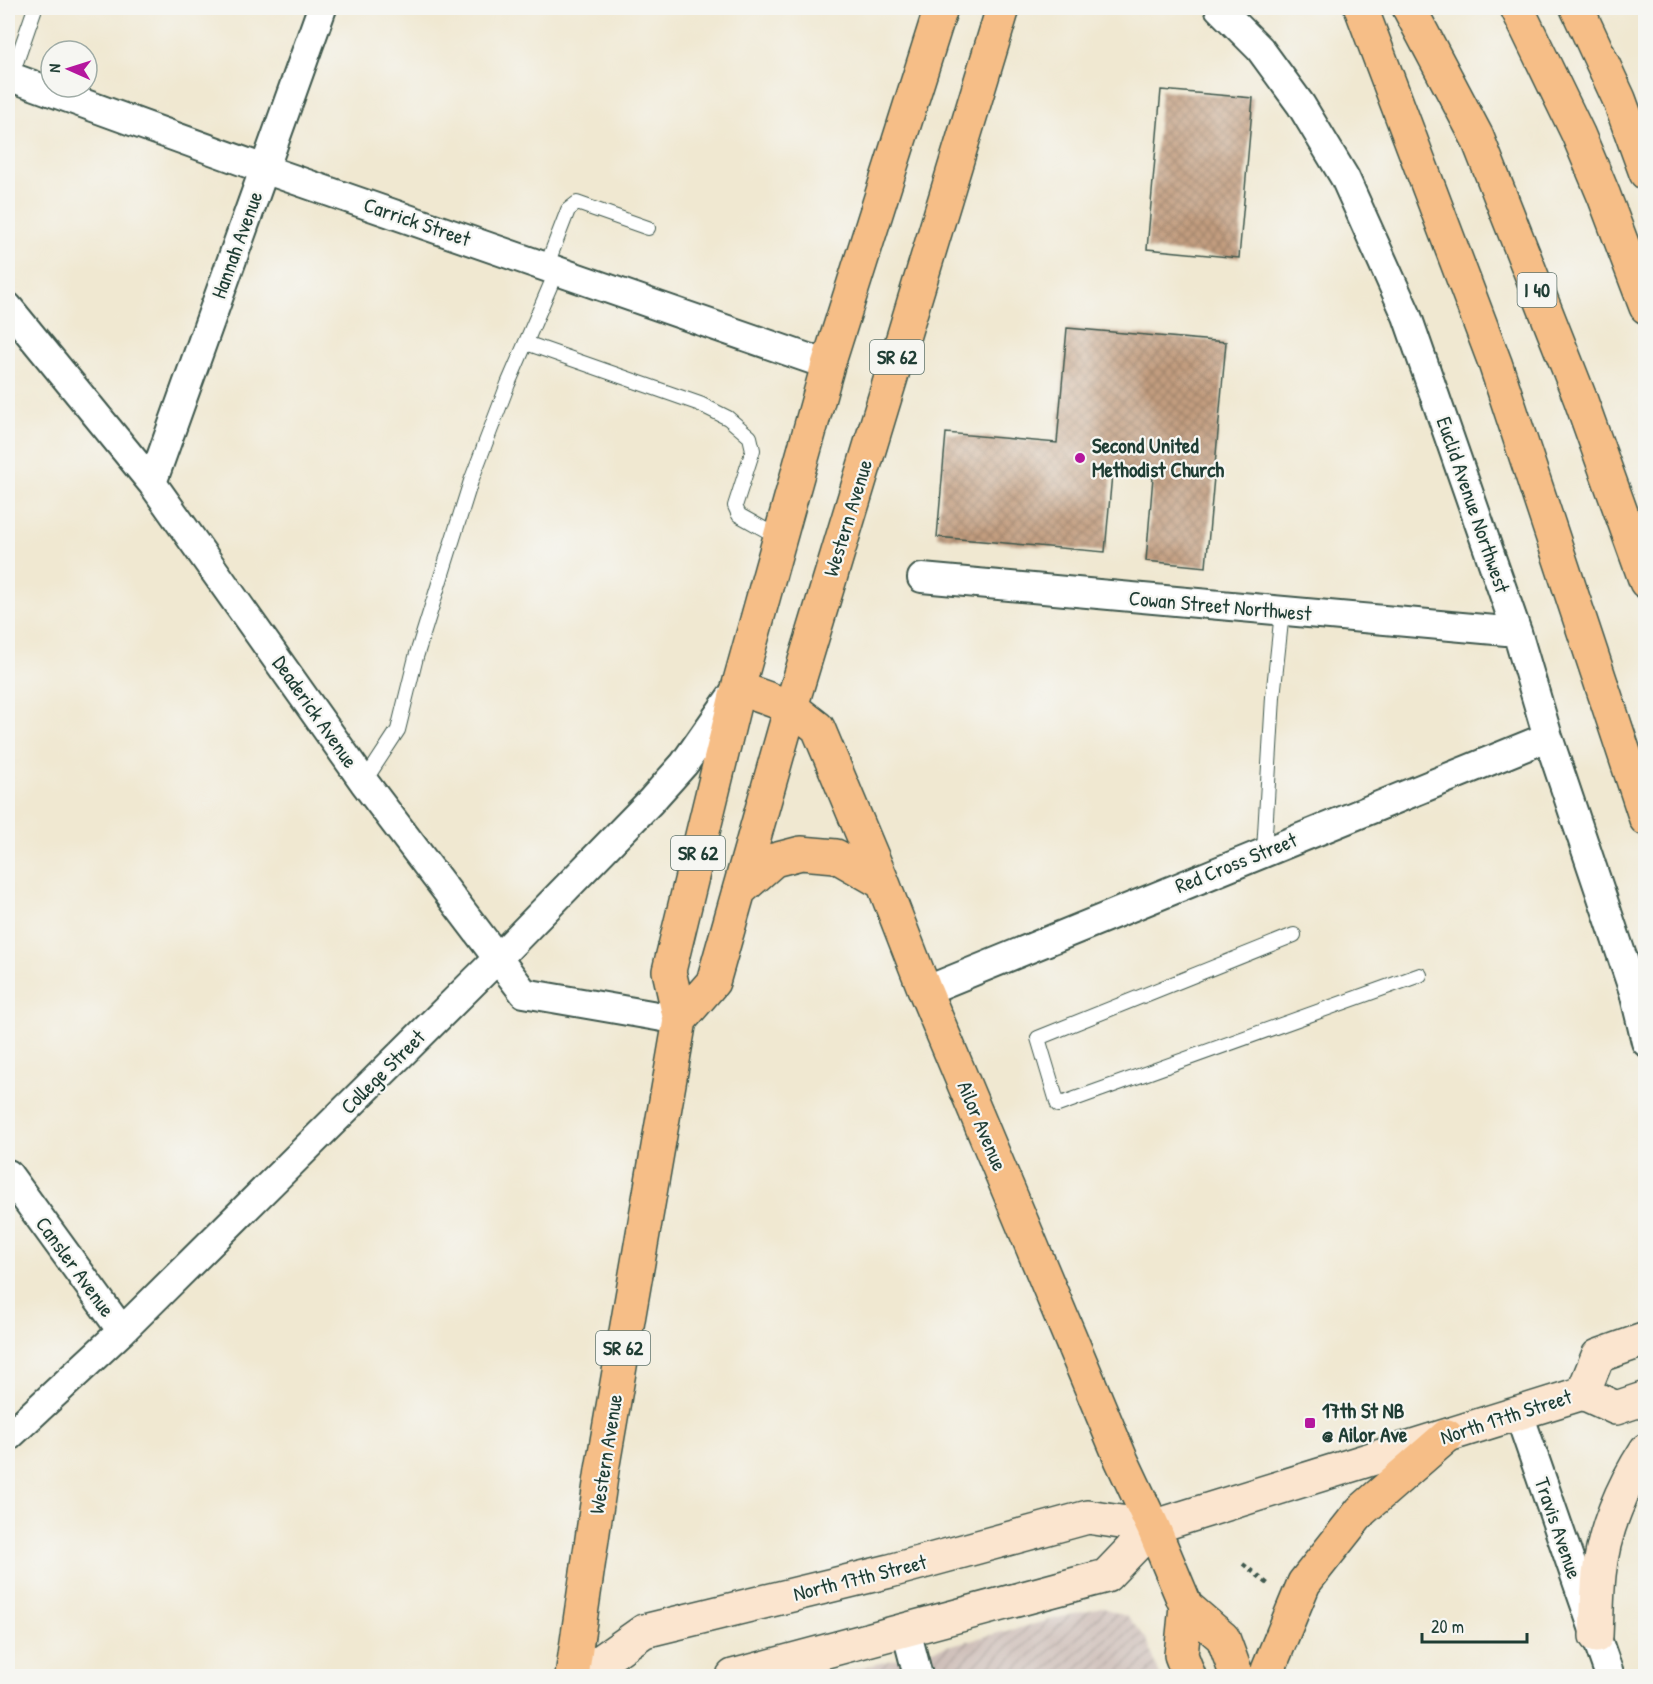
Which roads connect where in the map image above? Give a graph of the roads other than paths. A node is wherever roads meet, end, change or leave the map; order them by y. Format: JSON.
{"nodes":[{"id":1,"x":35,"y":8,"type":"edge"},
{"id":2,"x":322,"y":8,"type":"edge"},
{"id":3,"x":941,"y":8,"type":"edge"},
{"id":4,"x":1003,"y":8,"type":"edge"},
{"id":5,"x":1219,"y":8,"type":"edge"},
{"id":6,"x":1361,"y":8,"type":"edge"},
{"id":7,"x":1409,"y":8,"type":"edge"},
{"id":8,"x":1517,"y":8,"type":"edge"},
{"id":9,"x":1535,"y":8,"type":"edge"},
{"id":10,"x":1577,"y":8,"type":"edge"},
{"id":11,"x":9,"y":77,"type":"edge"},
{"id":12,"x":1578,"y":134,"type":"junction"},
{"id":13,"x":264,"y":169,"type":"junction"},
{"id":14,"x":1646,"y":173,"type":"edge"},
{"id":15,"x":648,"y":228,"type":"dead end"},
{"id":16,"x":551,"y":269,"type":"junction"},
{"id":17,"x":8,"y":307,"type":"edge"},
{"id":18,"x":1646,"y":307,"type":"edge"},
{"id":19,"x":526,"y":343,"type":"junction"},
{"id":20,"x":828,"y":365,"type":"junction"},
{"id":21,"x":152,"y":483,"type":"junction"},
{"id":22,"x":781,"y":538,"type":"junction"},
{"id":23,"x":922,"y":578,"type":"dead end"},
{"id":24,"x":1646,"y":582,"type":"edge"},
{"id":25,"x":1282,"y":612,"type":"junction"},
{"id":26,"x":1517,"y":632,"type":"junction"},
{"id":27,"x":738,"y":688,"type":"junction"},
{"id":28,"x":791,"y":706,"type":"junction"},
{"id":29,"x":1548,"y":737,"type":"junction"},
{"id":30,"x":364,"y":782,"type":"junction"},
{"id":31,"x":1646,"y":819,"type":"edge"},
{"id":32,"x":1264,"y":851,"type":"junction"},
{"id":33,"x":883,"y":884,"type":"junction"},
{"id":34,"x":741,"y":889,"type":"junction"},
{"id":35,"x":1294,"y":935,"type":"dead end"},
{"id":36,"x":497,"y":959,"type":"junction"},
{"id":37,"x":1420,"y":975,"type":"dead end"},
{"id":38,"x":925,"y":991,"type":"junction"},
{"id":39,"x":680,"y":1020,"type":"junction"},
{"id":40,"x":1646,"y":1042,"type":"edge"},
{"id":41,"x":8,"y":1174,"type":"edge"},
{"id":42,"x":122,"y":1331,"type":"junction"},
{"id":43,"x":1646,"y":1339,"type":"edge"},
{"id":44,"x":1583,"y":1393,"type":"junction"},
{"id":45,"x":1646,"y":1398,"type":"edge"},
{"id":46,"x":1519,"y":1414,"type":"junction"},
{"id":47,"x":1447,"y":1436,"type":"junction"},
{"id":48,"x":8,"y":1437,"type":"edge"},
{"id":49,"x":1646,"y":1450,"type":"edge"},
{"id":50,"x":1153,"y":1527,"type":"junction"},
{"id":51,"x":1186,"y":1606,"type":"junction"},
{"id":52,"x":906,"y":1630,"type":"junction"},
{"id":53,"x":1596,"y":1636,"type":"junction"},
{"id":54,"x":738,"y":1676,"type":"edge"},
{"id":55,"x":572,"y":1677,"type":"edge"},
{"id":56,"x":580,"y":1677,"type":"edge"},
{"id":57,"x":918,"y":1677,"type":"edge"},
{"id":58,"x":1189,"y":1677,"type":"edge"},
{"id":59,"x":1237,"y":1677,"type":"edge"},
{"id":60,"x":1268,"y":1677,"type":"edge"},
{"id":61,"x":1610,"y":1677,"type":"edge"}],
"edges":[{"from":1,"to":11,"type":"lane"},
{"from":2,"to":13,"type":"street","name":"Hannah Avenue"},
{"from":3,"to":20,"type":"main road","name":"Western Avenue","number":"SR 62"},
{"from":4,"to":28,"type":"main road","name":"Western Avenue","number":"SR 62"},
{"from":5,"to":26,"type":"street","name":"Euclid Avenue Northwest"},
{"from":6,"to":31,"type":"main road"},
{"from":7,"to":24,"type":"main road","number":"I 40"},
{"from":8,"to":12,"type":"main road"},
{"from":9,"to":12,"type":"main road"},
{"from":10,"to":14,"type":"main road"},
{"from":11,"to":13,"type":"street","name":"Carrick Street"},
{"from":12,"to":18,"type":"main road"},
{"from":13,"to":16,"type":"street","name":"Carrick Street"},
{"from":13,"to":21,"type":"street","name":"Hannah Avenue"},
{"from":15,"to":16,"type":"lane"},
{"from":16,"to":19,"type":"lane"},
{"from":16,"to":20,"type":"street","name":"Carrick Street"},
{"from":17,"to":21,"type":"street","name":"Deaderick Avenue"},
{"from":19,"to":22,"type":"lane"},
{"from":19,"to":30,"type":"lane"},
{"from":20,"to":22,"type":"main road","name":"Western Avenue","number":"SR 62"},
{"from":21,"to":30,"type":"street","name":"Deaderick Avenue"},
{"from":22,"to":27,"type":"main road","name":"Western Avenue","number":"SR 62"},
{"from":23,"to":25,"type":"street","name":"Cowan Street Northwest"},
{"from":25,"to":26,"type":"street","name":"Cowan Street Northwest"},
{"from":25,"to":32,"type":"lane"},
{"from":26,"to":29,"type":"street","name":"Euclid Avenue Northwest"},
{"from":27,"to":28,"type":"main road","name":"Ailor Avenue"},
{"from":27,"to":36,"type":"street","name":"College Street"},
{"from":27,"to":39,"type":"main road","name":"Western Avenue","number":"SR 62"},
{"from":28,"to":33,"type":"main road","name":"Ailor Avenue"},
{"from":28,"to":34,"type":"main road","name":"Western Avenue","number":"SR 62"},
{"from":29,"to":32,"type":"street","name":"Red Cross Street"},
{"from":29,"to":40,"type":"street","name":"Euclid Avenue Northwest"},
{"from":30,"to":36,"type":"street","name":"Deaderick Avenue"},
{"from":32,"to":38,"type":"street","name":"Red Cross Street"},
{"from":33,"to":34,"type":"main road"},
{"from":33,"to":38,"type":"main road","name":"Ailor Avenue"},
{"from":34,"to":39,"type":"main road","name":"Western Avenue","number":"SR 62"},
{"from":35,"to":37,"type":"lane"},
{"from":36,"to":39,"type":"street","name":"Deaderick Avenue"},
{"from":36,"to":42,"type":"street","name":"College Street"},
{"from":38,"to":50,"type":"main road","name":"Ailor Avenue"},
{"from":39,"to":55,"type":"main road","name":"Western Avenue","number":"SR 62"},
{"from":41,"to":42,"type":"street","name":"Cansler Avenue"},
{"from":42,"to":48,"type":"street","name":"College Street"},
{"from":43,"to":44,"type":"main road","name":"North 17th Street"},
{"from":44,"to":45,"type":"main road","name":"North 17th Street"},
{"from":44,"to":46,"type":"main road","name":"North 17th Street"},
{"from":46,"to":47,"type":"main road","name":"North 17th Street"},
{"from":46,"to":53,"type":"street","name":"Travis Avenue"},
{"from":47,"to":50,"type":"main road","name":"North 17th Street"},
{"from":47,"to":60,"type":"main road"},
{"from":49,"to":53,"type":"main road"},
{"from":50,"to":51,"type":"main road","name":"Ailor Avenue"},
{"from":50,"to":52,"type":"main road","name":"North 17th Street"},
{"from":50,"to":56,"type":"main road","name":"North 17th Street"},
{"from":51,"to":58,"type":"main road","name":"Ailor Avenue"},
{"from":51,"to":59,"type":"main road","name":"Ailor Avenue"},
{"from":52,"to":54,"type":"main road","name":"North 17th Street"},
{"from":52,"to":57,"type":"street"},
{"from":53,"to":61,"type":"street","name":"Travis Avenue"}]}
